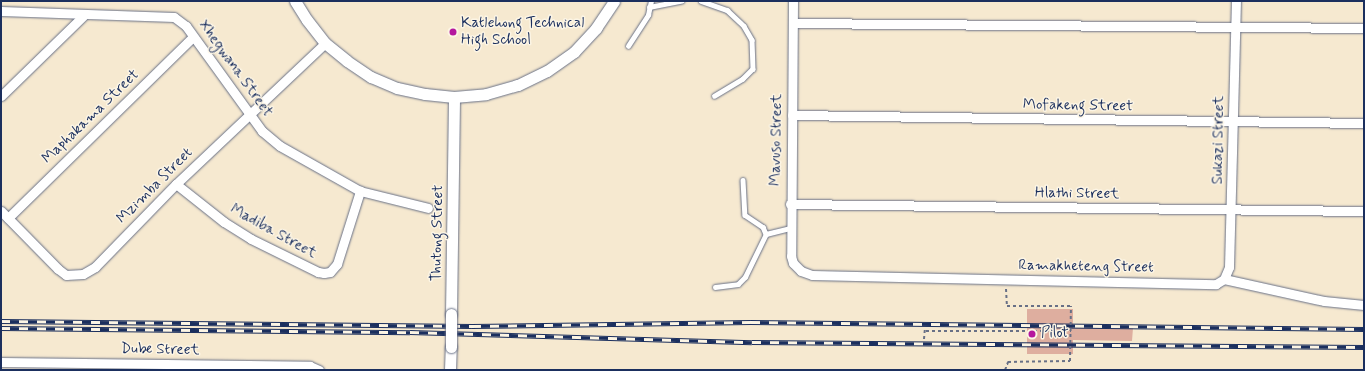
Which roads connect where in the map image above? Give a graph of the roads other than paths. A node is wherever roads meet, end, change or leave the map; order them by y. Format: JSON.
{"nodes":[{"id":1,"x":296,"y":1,"type":"edge"},
{"id":2,"x":614,"y":1,"type":"edge"},
{"id":3,"x":651,"y":1,"type":"edge"},
{"id":4,"x":681,"y":1,"type":"edge"},
{"id":5,"x":701,"y":1,"type":"edge"},
{"id":6,"x":793,"y":1,"type":"edge"},
{"id":7,"x":1236,"y":1,"type":"edge"},
{"id":8,"x":649,"y":7,"type":"junction"},
{"id":9,"x":1,"y":11,"type":"edge"},
{"id":10,"x":83,"y":16,"type":"junction"},
{"id":11,"x":793,"y":22,"type":"junction"},
{"id":12,"x":1236,"y":26,"type":"junction"},
{"id":13,"x":1364,"y":28,"type":"edge"},
{"id":14,"x":193,"y":37,"type":"junction"},
{"id":15,"x":325,"y":43,"type":"junction"},
{"id":16,"x":628,"y":46,"type":"dead end"},
{"id":17,"x":1,"y":96,"type":"edge"},
{"id":18,"x":715,"y":96,"type":"dead end"},
{"id":19,"x":454,"y":97,"type":"junction"},
{"id":20,"x":249,"y":113,"type":"junction"},
{"id":21,"x":792,"y":115,"type":"junction"},
{"id":22,"x":1233,"y":122,"type":"junction"},
{"id":23,"x":1364,"y":123,"type":"edge"},
{"id":24,"x":743,"y":180,"type":"dead end"},
{"id":25,"x":176,"y":184,"type":"junction"},
{"id":26,"x":360,"y":191,"type":"junction"},
{"id":27,"x":790,"y":204,"type":"junction"},
{"id":28,"x":428,"y":208,"type":"dead end"},
{"id":29,"x":1,"y":210,"type":"edge"},
{"id":30,"x":1232,"y":210,"type":"junction"},
{"id":31,"x":1364,"y":211,"type":"edge"},
{"id":32,"x":8,"y":218,"type":"junction"},
{"id":33,"x":790,"y":228,"type":"junction"},
{"id":34,"x":766,"y":234,"type":"junction"},
{"id":35,"x":804,"y":274,"type":"joint"},
{"id":36,"x":1224,"y":279,"type":"junction"},
{"id":37,"x":715,"y":287,"type":"dead end"},
{"id":38,"x":1364,"y":305,"type":"edge"},
{"id":39,"x":1,"y":362,"type":"edge"},
{"id":40,"x":319,"y":370,"type":"edge"},
{"id":41,"x":450,"y":370,"type":"edge"}],
"edges":[{"from":1,"to":15,"type":"street"},
{"from":2,"to":19,"type":"street"},
{"from":3,"to":8,"type":"lane"},
{"from":4,"to":8,"type":"lane"},
{"from":5,"to":18,"type":"lane"},
{"from":6,"to":11,"type":"street","name":"Mavuso Street"},
{"from":7,"to":12,"type":"street","name":"Sukazi Street"},
{"from":8,"to":16,"type":"lane"},
{"from":9,"to":10,"type":"street","name":"Xhegwana Street"},
{"from":10,"to":14,"type":"street","name":"Xhegwana Street"},
{"from":10,"to":17,"type":"street"},
{"from":11,"to":12,"type":"street"},
{"from":11,"to":21,"type":"street","name":"Mavuso Street"},
{"from":12,"to":13,"type":"street"},
{"from":12,"to":22,"type":"street","name":"Sukazi Street"},
{"from":14,"to":20,"type":"street","name":"Xhegwana Street"},
{"from":14,"to":32,"type":"street","name":"Maphakama Street"},
{"from":15,"to":19,"type":"street"},
{"from":15,"to":20,"type":"street","name":"Mzimba Street"},
{"from":19,"to":41,"type":"street","name":"Thutong Street","bridge":true},
{"from":20,"to":25,"type":"street","name":"Mzimba Street"},
{"from":20,"to":26,"type":"street","name":"Xhegwana Street"},
{"from":21,"to":22,"type":"street","name":"Mofakeng Street"},
{"from":21,"to":27,"type":"street","name":"Mavuso Street"},
{"from":22,"to":23,"type":"street","name":"Mofakeng Street"},
{"from":22,"to":30,"type":"street","name":"Sukazi Street"},
{"from":24,"to":34,"type":"lane"},
{"from":25,"to":26,"type":"street","name":"Madiba Street"},
{"from":25,"to":32,"type":"street","name":"Mzimba Street"},
{"from":26,"to":28,"type":"street","name":"Xhegwana Street"},
{"from":27,"to":30,"type":"street","name":"Hlathi Street"},
{"from":27,"to":33,"type":"street","name":"Mavuso Street"},
{"from":29,"to":32,"type":"street","name":"Mzimba Street"},
{"from":30,"to":31,"type":"street","name":"Hlathi Street"},
{"from":30,"to":36,"type":"street","name":"Sukazi Street"},
{"from":33,"to":34,"type":"lane"},
{"from":33,"to":35,"type":"street","name":"Mavuso Street"},
{"from":34,"to":37,"type":"lane"},
{"from":35,"to":36,"type":"street","name":"Ramakheteng Street"},
{"from":36,"to":38,"type":"street","name":"Ramakheteng Street"},
{"from":39,"to":40,"type":"street","name":"Dube Street"}]}
